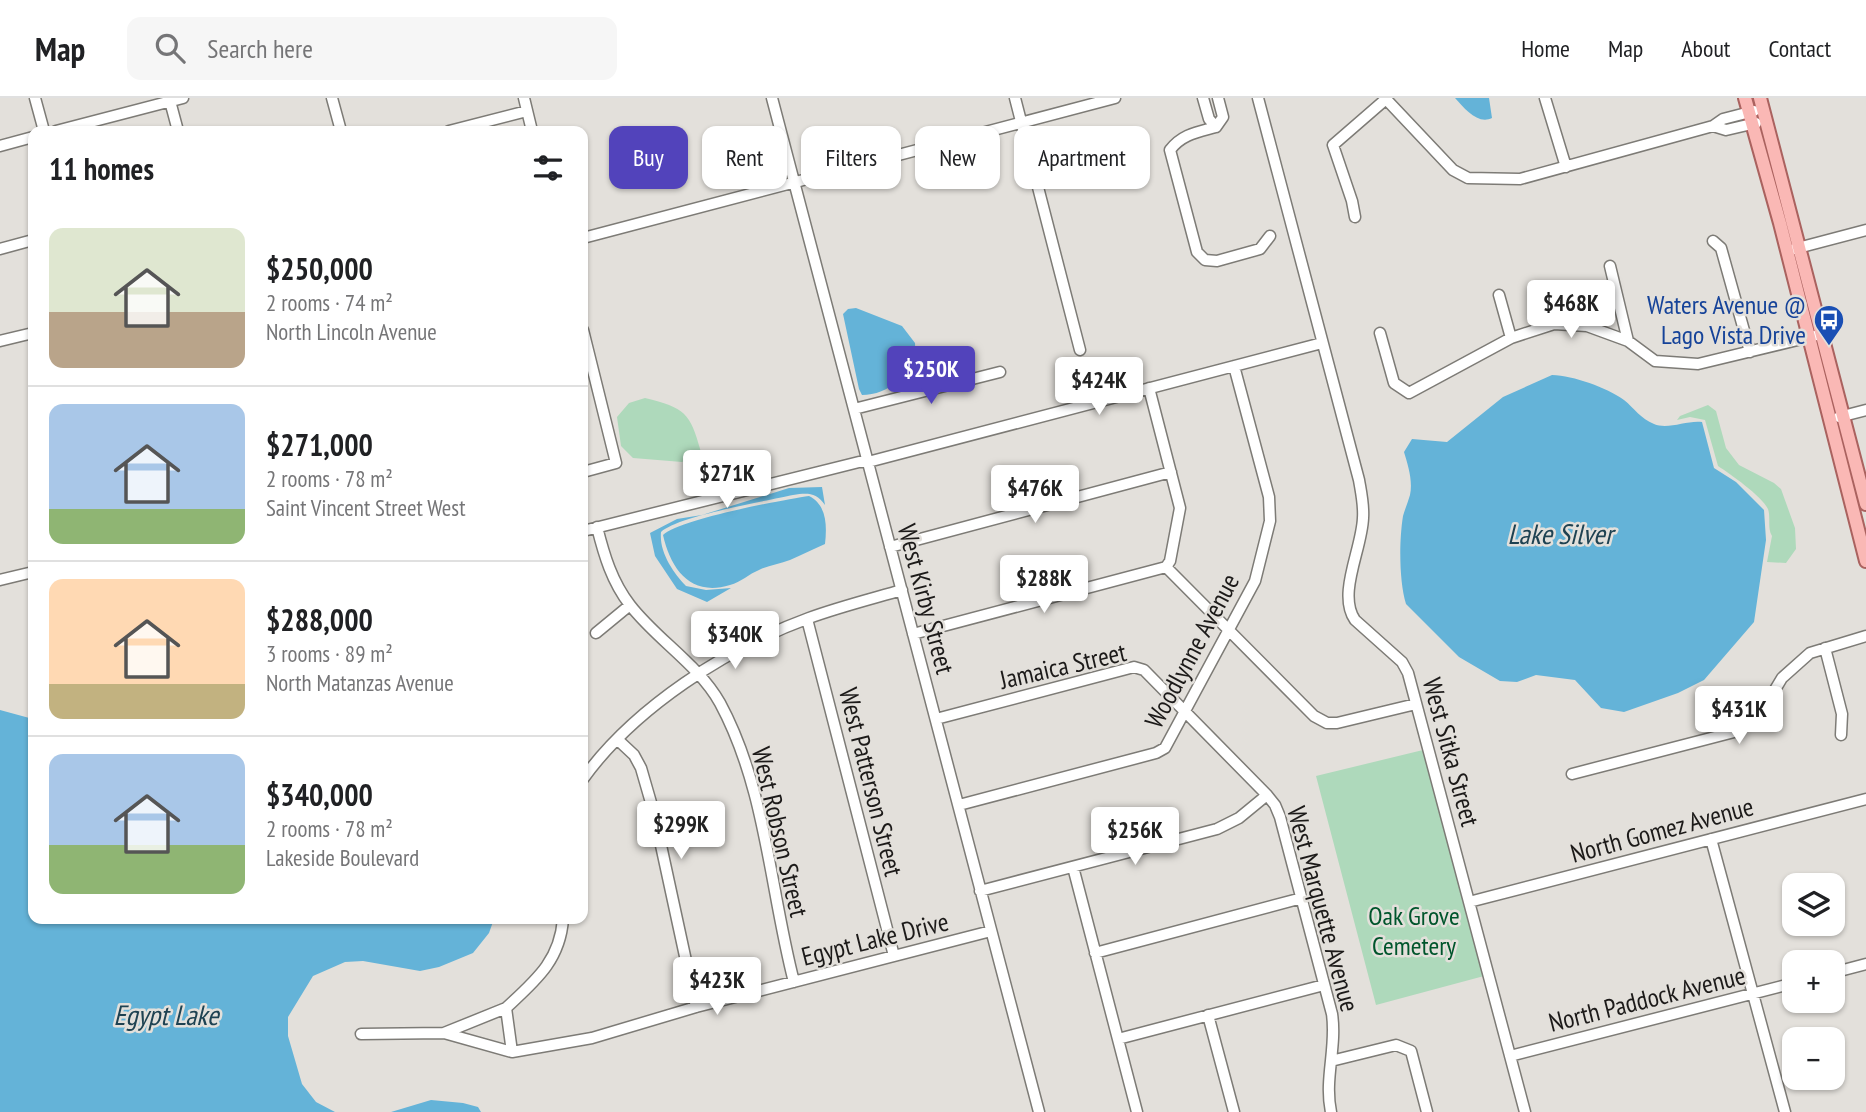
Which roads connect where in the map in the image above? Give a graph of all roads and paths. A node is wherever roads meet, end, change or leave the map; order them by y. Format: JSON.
{"nodes":[{"id":1,"x":35,"y":98,"type":"edge"},
{"id":2,"x":183,"y":98,"type":"edge"},
{"id":3,"x":332,"y":98,"type":"edge"},
{"id":4,"x":524,"y":98,"type":"edge"},
{"id":5,"x":772,"y":98,"type":"edge"},
{"id":6,"x":1015,"y":98,"type":"edge"},
{"id":7,"x":1115,"y":98,"type":"edge"},
{"id":8,"x":1203,"y":98,"type":"edge"},
{"id":9,"x":1218,"y":98,"type":"edge"},
{"id":10,"x":1258,"y":98,"type":"edge"},
{"id":11,"x":1545,"y":98,"type":"edge"},
{"id":12,"x":1745,"y":98,"type":"edge"},
{"id":13,"x":1385,"y":99,"type":"edge"},
{"id":14,"x":170,"y":101,"type":"junction"},
{"id":15,"x":1763,"y":109,"type":"edge"},
{"id":16,"x":527,"y":111,"type":"junction"},
{"id":17,"x":1750,"y":119,"type":"junction"},
{"id":18,"x":1021,"y":123,"type":"junction"},
{"id":19,"x":43,"y":126,"type":"edge"},
{"id":20,"x":75,"y":126,"type":"edge"},
{"id":21,"x":177,"y":126,"type":"edge"},
{"id":22,"x":340,"y":126,"type":"edge"},
{"id":23,"x":468,"y":126,"type":"edge"},
{"id":24,"x":531,"y":126,"type":"edge"},
{"id":25,"x":1216,"y":127,"type":"junction"},
{"id":26,"x":28,"y":138,"type":"edge"},
{"id":27,"x":0,"y":146,"type":"edge"},
{"id":28,"x":1566,"y":167,"type":"junction"},
{"id":29,"x":795,"y":183,"type":"junction"},
{"id":30,"x":1355,"y":217,"type":"dead end"},
{"id":31,"x":1866,"y":230,"type":"edge"},
{"id":32,"x":1270,"y":236,"type":"dead end"},
{"id":33,"x":588,"y":237,"type":"edge"},
{"id":34,"x":28,"y":241,"type":"edge"},
{"id":35,"x":1713,"y":241,"type":"dead end"},
{"id":36,"x":0,"y":249,"type":"edge"},
{"id":37,"x":1793,"y":249,"type":"junction"},
{"id":38,"x":1610,"y":266,"type":"dead end"},
{"id":39,"x":1499,"y":295,"type":"dead end"},
{"id":40,"x":1380,"y":333,"type":"dead end"},
{"id":41,"x":1823,"y":333,"type":"junction"},
{"id":42,"x":28,"y":334,"type":"edge"},
{"id":43,"x":1809,"y":337,"type":"junction"},
{"id":44,"x":1511,"y":338,"type":"junction"},
{"id":45,"x":0,"y":341,"type":"edge"},
{"id":46,"x":1628,"y":341,"type":"junction"},
{"id":47,"x":1322,"y":343,"type":"junction"},
{"id":48,"x":1080,"y":350,"type":"dead end"},
{"id":49,"x":588,"y":351,"type":"edge"},
{"id":50,"x":1750,"y":352,"type":"junction"},
{"id":51,"x":1234,"y":366,"type":"junction"},
{"id":52,"x":999,"y":372,"type":"dead end"},
{"id":53,"x":594,"y":377,"type":"junction"},
{"id":54,"x":588,"y":379,"type":"edge"},
{"id":55,"x":1149,"y":388,"type":"junction"},
{"id":56,"x":854,"y":409,"type":"junction"},
{"id":57,"x":1866,"y":410,"type":"edge"},
{"id":58,"x":1843,"y":416,"type":"junction"},
{"id":59,"x":1829,"y":420,"type":"junction"},
{"id":60,"x":868,"y":462,"type":"junction"},
{"id":61,"x":588,"y":471,"type":"edge"},
{"id":62,"x":1171,"y":472,"type":"junction"},
{"id":63,"x":1866,"y":503,"type":"edge"},
{"id":64,"x":1852,"y":507,"type":"junction"},
{"id":65,"x":597,"y":527,"type":"junction"},
{"id":66,"x":588,"y":530,"type":"edge"},
{"id":67,"x":890,"y":548,"type":"junction"},
{"id":68,"x":1866,"y":561,"type":"edge"},
{"id":69,"x":1166,"y":567,"type":"junction"},
{"id":70,"x":28,"y":573,"type":"edge"},
{"id":71,"x":0,"y":580,"type":"edge"},
{"id":72,"x":902,"y":590,"type":"junction"},
{"id":73,"x":630,"y":605,"type":"junction"},
{"id":74,"x":807,"y":619,"type":"junction"},
{"id":75,"x":1228,"y":630,"type":"junction"},
{"id":76,"x":596,"y":633,"type":"dead end"},
{"id":77,"x":913,"y":634,"type":"junction"},
{"id":78,"x":1866,"y":636,"type":"edge"},
{"id":79,"x":1825,"y":648,"type":"junction"},
{"id":80,"x":699,"y":674,"type":"junction"},
{"id":81,"x":1416,"y":704,"type":"junction"},
{"id":82,"x":1184,"y":711,"type":"junction"},
{"id":83,"x":936,"y":719,"type":"junction"},
{"id":84,"x":1841,"y":736,"type":"dead end"},
{"id":85,"x":618,"y":740,"type":"junction"},
{"id":86,"x":588,"y":773,"type":"edge"},
{"id":87,"x":1572,"y":774,"type":"dead end"},
{"id":88,"x":1267,"y":795,"type":"junction"},
{"id":89,"x":1866,"y":800,"type":"edge"},
{"id":90,"x":958,"y":805,"type":"junction"},
{"id":91,"x":1711,"y":839,"type":"junction"},
{"id":92,"x":1073,"y":867,"type":"junction"},
{"id":93,"x":981,"y":891,"type":"junction"},
{"id":94,"x":1302,"y":898,"type":"junction"},
{"id":95,"x":1469,"y":902,"type":"junction"},
{"id":96,"x":563,"y":924,"type":"edge"},
{"id":97,"x":991,"y":931,"type":"junction"},
{"id":98,"x":1096,"y":953,"type":"junction"},
{"id":99,"x":894,"y":956,"type":"junction"},
{"id":100,"x":1866,"y":964,"type":"edge"},
{"id":101,"x":1845,"y":970,"type":"edge"},
{"id":102,"x":794,"y":982,"type":"junction"},
{"id":103,"x":1324,"y":985,"type":"junction"},
{"id":104,"x":1782,"y":986,"type":"edge"},
{"id":105,"x":1754,"y":993,"type":"junction"},
{"id":106,"x":696,"y":1007,"type":"junction"},
{"id":107,"x":506,"y":1008,"type":"junction"},
{"id":108,"x":1208,"y":1015,"type":"junction"},
{"id":109,"x":444,"y":1033,"type":"junction"},
{"id":110,"x":361,"y":1034,"type":"dead end"},
{"id":111,"x":1118,"y":1038,"type":"junction"},
{"id":112,"x":512,"y":1052,"type":"junction"},
{"id":113,"x":1510,"y":1056,"type":"junction"},
{"id":114,"x":1331,"y":1061,"type":"junction"},
{"id":115,"x":1039,"y":1112,"type":"edge"},
{"id":116,"x":1137,"y":1112,"type":"edge"},
{"id":117,"x":1234,"y":1112,"type":"edge"},
{"id":118,"x":1331,"y":1112,"type":"edge"},
{"id":119,"x":1427,"y":1112,"type":"edge"},
{"id":120,"x":1525,"y":1112,"type":"edge"},
{"id":121,"x":1785,"y":1112,"type":"edge"}],
"edges":[{"from":1,"to":19,"type":"street"},
{"from":2,"to":14,"type":"street"},
{"from":3,"to":22,"type":"street"},
{"from":4,"to":16,"type":"street"},
{"from":5,"to":29,"type":"street","name":"West Kirby Street"},
{"from":6,"to":18,"type":"street"},
{"from":7,"to":18,"type":"street"},
{"from":8,"to":25,"type":"street"},
{"from":9,"to":25,"type":"street"},
{"from":10,"to":47,"type":"street","name":"West Sitka Street"},
{"from":11,"to":28,"type":"street"},
{"from":12,"to":17,"type":"main road"},
{"from":13,"to":28,"type":"street"},
{"from":13,"to":30,"type":"street"},
{"from":14,"to":20,"type":"street"},
{"from":14,"to":21,"type":"street"},
{"from":15,"to":17,"type":"street"},
{"from":15,"to":37,"type":"main road"},
{"from":16,"to":23,"type":"street"},
{"from":16,"to":24,"type":"street"},
{"from":17,"to":28,"type":"street"},
{"from":17,"to":37,"type":"main road"},
{"from":18,"to":29,"type":"street"},
{"from":18,"to":48,"type":"street"},
{"from":25,"to":32,"type":"street"},
{"from":26,"to":27,"type":"street"},
{"from":29,"to":33,"type":"street"},
{"from":29,"to":56,"type":"street","name":"West Kirby Street"},
{"from":31,"to":37,"type":"street"},
{"from":34,"to":36,"type":"street"},
{"from":35,"to":50,"type":"street"},
{"from":37,"to":41,"type":"main road"},
{"from":37,"to":43,"type":"main road"},
{"from":38,"to":46,"type":"street"},
{"from":39,"to":44,"type":"street"},
{"from":40,"to":44,"type":"street"},
{"from":41,"to":43,"type":"street"},
{"from":41,"to":58,"type":"main road"},
{"from":42,"to":45,"type":"street"},
{"from":43,"to":50,"type":"street"},
{"from":43,"to":59,"type":"main road"},
{"from":44,"to":46,"type":"street"},
{"from":46,"to":50,"type":"street"},
{"from":47,"to":51,"type":"street"},
{"from":47,"to":81,"type":"street","name":"West Sitka Street"},
{"from":49,"to":53,"type":"street"},
{"from":51,"to":55,"type":"street"},
{"from":51,"to":75,"type":"street","name":"Woodlynne Avenue"},
{"from":52,"to":56,"type":"street"},
{"from":53,"to":54,"type":"street"},
{"from":53,"to":61,"type":"street"},
{"from":55,"to":60,"type":"street"},
{"from":55,"to":62,"type":"street"},
{"from":56,"to":60,"type":"street","name":"West Kirby Street"},
{"from":57,"to":58,"type":"street"},
{"from":58,"to":59,"type":"street"},
{"from":58,"to":63,"type":"main road"},
{"from":59,"to":64,"type":"main road"},
{"from":60,"to":65,"type":"street"},
{"from":60,"to":67,"type":"street","name":"West Kirby Street"},
{"from":62,"to":67,"type":"street"},
{"from":62,"to":69,"type":"street"},
{"from":63,"to":64,"type":"street"},
{"from":64,"to":68,"type":"main road"},
{"from":65,"to":66,"type":"street"},
{"from":65,"to":73,"type":"street","name":"West Robson Street"},
{"from":67,"to":72,"type":"street","name":"West Kirby Street"},
{"from":69,"to":75,"type":"street"},
{"from":69,"to":77,"type":"street"},
{"from":70,"to":71,"type":"street"},
{"from":72,"to":74,"type":"street"},
{"from":72,"to":77,"type":"street","name":"West Kirby Street"},
{"from":73,"to":76,"type":"street"},
{"from":73,"to":80,"type":"street","name":"West Robson Street"},
{"from":74,"to":80,"type":"street"},
{"from":74,"to":99,"type":"street","name":"West Patterson Street"},
{"from":75,"to":81,"type":"street"},
{"from":75,"to":82,"type":"street","name":"Woodlynne Avenue"},
{"from":77,"to":83,"type":"street","name":"West Kirby Street"},
{"from":78,"to":79,"type":"street"},
{"from":79,"to":84,"type":"street"},
{"from":79,"to":87,"type":"street"},
{"from":80,"to":85,"type":"street"},
{"from":80,"to":102,"type":"street","name":"West Robson Street"},
{"from":81,"to":95,"type":"street","name":"West Sitka Street"},
{"from":82,"to":83,"type":"street","name":"Jamaica Street"},
{"from":82,"to":88,"type":"street","name":"West Marquette Avenue"},
{"from":82,"to":90,"type":"street","name":"Woodlynne Avenue"},
{"from":83,"to":90,"type":"street","name":"West Kirby Street"},
{"from":85,"to":86,"type":"street"},
{"from":85,"to":106,"type":"street"},
{"from":88,"to":92,"type":"street","name":"Egypt Lake Drive"},
{"from":88,"to":94,"type":"street","name":"West Marquette Avenue"},
{"from":89,"to":91,"type":"street","name":"North Gomez Avenue"},
{"from":90,"to":93,"type":"street","name":"West Kirby Street"},
{"from":91,"to":95,"type":"street","name":"North Gomez Avenue"},
{"from":91,"to":105,"type":"street"},
{"from":92,"to":93,"type":"street","name":"Egypt Lake Drive"},
{"from":92,"to":98,"type":"street"},
{"from":93,"to":97,"type":"street","name":"West Kirby Street"},
{"from":94,"to":98,"type":"street"},
{"from":94,"to":103,"type":"street","name":"West Marquette Avenue"},
{"from":95,"to":113,"type":"street","name":"West Sitka Street"},
{"from":96,"to":107,"type":"street"},
{"from":97,"to":99,"type":"street","name":"Egypt Lake Drive"},
{"from":97,"to":115,"type":"street","name":"West Kirby Street"},
{"from":98,"to":111,"type":"street"},
{"from":99,"to":102,"type":"street","name":"Egypt Lake Drive"},
{"from":100,"to":101,"type":"street"},
{"from":102,"to":106,"type":"street","name":"Egypt Lake Drive"},
{"from":103,"to":108,"type":"street"},
{"from":103,"to":114,"type":"street","name":"West Marquette Avenue"},
{"from":104,"to":105,"type":"street","name":"North Paddock Avenue"},
{"from":105,"to":113,"type":"street","name":"North Paddock Avenue"},
{"from":105,"to":121,"type":"street"},
{"from":106,"to":112,"type":"street","name":"Egypt Lake Drive"},
{"from":107,"to":109,"type":"street","name":"Egypt Lake Drive"},
{"from":107,"to":112,"type":"street"},
{"from":108,"to":111,"type":"street"},
{"from":108,"to":117,"type":"street"},
{"from":109,"to":110,"type":"street","name":"Egypt Lake Drive"},
{"from":109,"to":112,"type":"street","name":"Egypt Lake Drive"},
{"from":111,"to":116,"type":"street"},
{"from":113,"to":120,"type":"street","name":"West Sitka Street"},
{"from":114,"to":118,"type":"street","name":"West Marquette Avenue"},
{"from":114,"to":119,"type":"street"}]}
